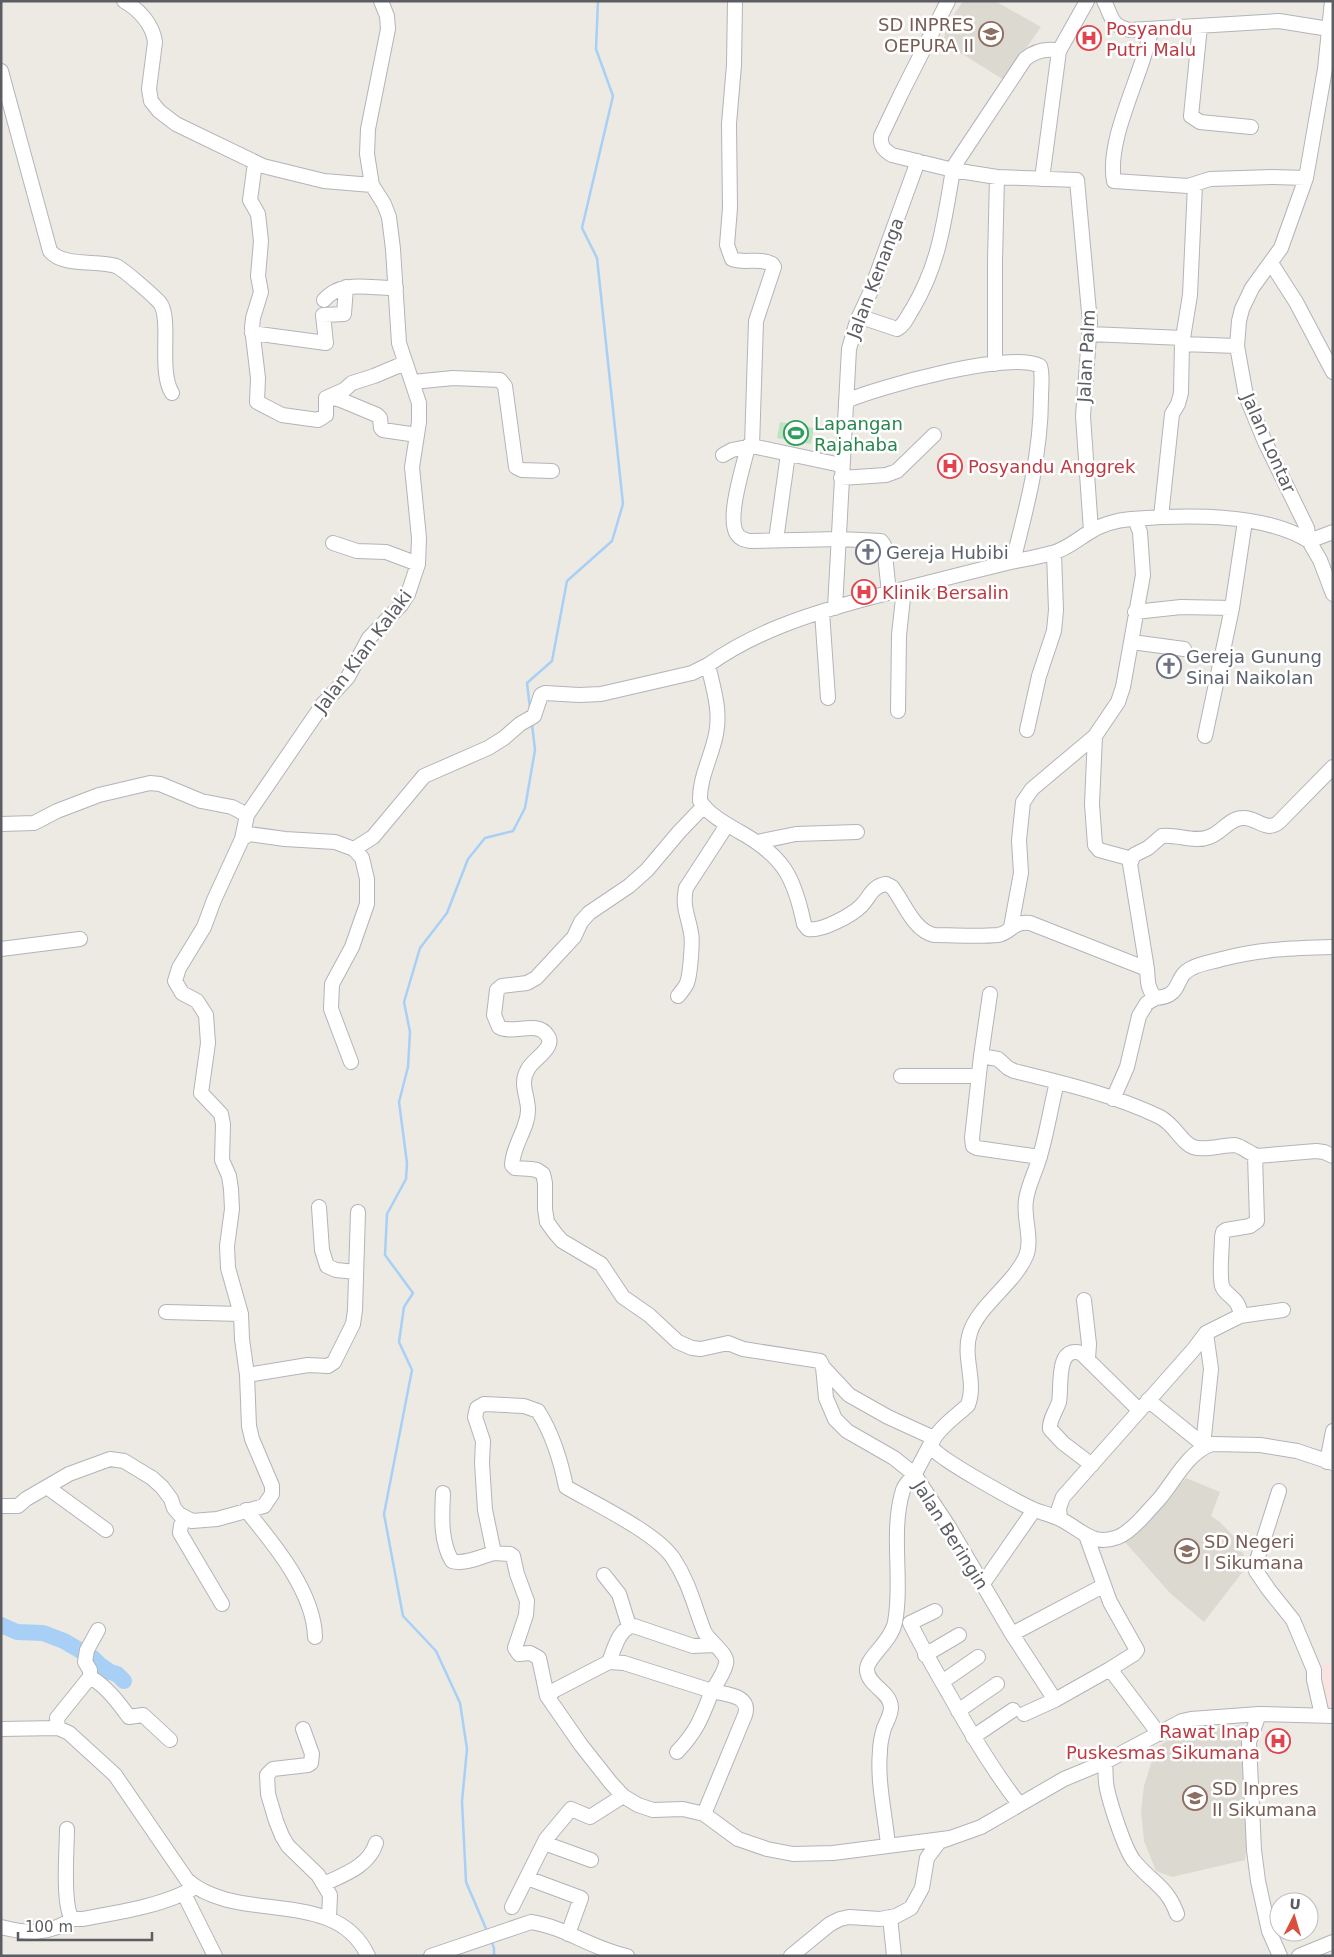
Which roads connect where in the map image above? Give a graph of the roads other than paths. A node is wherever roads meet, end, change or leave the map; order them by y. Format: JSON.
{"nodes":[{"id":1,"x":124,"y":1,"type":"edge"},
{"id":2,"x":381,"y":1,"type":"edge"},
{"id":3,"x":735,"y":1,"type":"edge"},
{"id":4,"x":948,"y":1,"type":"edge"},
{"id":5,"x":1104,"y":1,"type":"edge"},
{"id":6,"x":1332,"y":1,"type":"edge"},
{"id":7,"x":1084,"y":6,"type":"edge"},
{"id":8,"x":1200,"y":26,"type":"junction"},
{"id":9,"x":1329,"y":29,"type":"junction"},
{"id":10,"x":1151,"y":30,"type":"junction"},
{"id":11,"x":1059,"y":51,"type":"junction"},
{"id":12,"x":1330,"y":51,"type":"edge"},
{"id":13,"x":1329,"y":70,"type":"edge"},
{"id":14,"x":1,"y":71,"type":"edge"},
{"id":15,"x":1251,"y":127,"type":"dead end"},
{"id":16,"x":918,"y":161,"type":"junction"},
{"id":17,"x":255,"y":163,"type":"junction"},
{"id":18,"x":953,"y":170,"type":"junction"},
{"id":19,"x":997,"y":177,"type":"junction"},
{"id":20,"x":1306,"y":178,"type":"junction"},
{"id":21,"x":1042,"y":179,"type":"junction"},
{"id":22,"x":372,"y":185,"type":"junction"},
{"id":23,"x":1195,"y":185,"type":"junction"},
{"id":24,"x":1271,"y":263,"type":"junction"},
{"id":25,"x":346,"y":287,"type":"junction"},
{"id":26,"x":396,"y":288,"type":"junction"},
{"id":27,"x":324,"y":300,"type":"dead end"},
{"id":28,"x":928,"y":302,"type":"dead end"},
{"id":29,"x":912,"y":309,"type":"junction"},
{"id":30,"x":858,"y":318,"type":"junction"},
{"id":31,"x":252,"y":333,"type":"junction"},
{"id":32,"x":1090,"y":334,"type":"junction"},
{"id":33,"x":1183,"y":341,"type":"junction"},
{"id":34,"x":1237,"y":346,"type":"junction"},
{"id":35,"x":404,"y":363,"type":"junction"},
{"id":36,"x":995,"y":364,"type":"junction"},
{"id":37,"x":1333,"y":372,"type":"edge"},
{"id":38,"x":414,"y":382,"type":"junction"},
{"id":39,"x":172,"y":393,"type":"dead end"},
{"id":40,"x":328,"y":397,"type":"junction"},
{"id":41,"x":846,"y":401,"type":"junction"},
{"id":42,"x":416,"y":435,"type":"junction"},
{"id":43,"x":934,"y":435,"type":"dead end"},
{"id":44,"x":750,"y":446,"type":"junction"},
{"id":45,"x":788,"y":454,"type":"junction"},
{"id":46,"x":723,"y":455,"type":"dead end"},
{"id":47,"x":552,"y":470,"type":"dead end"},
{"id":48,"x":841,"y":472,"type":"junction"},
{"id":49,"x":1161,"y":516,"type":"junction"},
{"id":50,"x":1136,"y":519,"type":"junction"},
{"id":51,"x":1245,"y":521,"type":"junction"},
{"id":52,"x":1091,"y":531,"type":"junction"},
{"id":53,"x":1333,"y":532,"type":"edge"},
{"id":54,"x":840,"y":539,"type":"junction"},
{"id":55,"x":776,"y":540,"type":"junction"},
{"id":56,"x":1309,"y":541,"type":"junction"},
{"id":57,"x":336,"y":542,"type":"dead end"},
{"id":58,"x":1054,"y":553,"type":"junction"},
{"id":59,"x":1014,"y":561,"type":"junction"},
{"id":60,"x":418,"y":564,"type":"junction"},
{"id":61,"x":904,"y":589,"type":"junction"},
{"id":62,"x":890,"y":592,"type":"junction"},
{"id":63,"x":1333,"y":594,"type":"edge"},
{"id":64,"x":1232,"y":608,"type":"junction"},
{"id":65,"x":828,"y":610,"type":"junction"},
{"id":66,"x":1135,"y":612,"type":"junction"},
{"id":67,"x":1132,"y":642,"type":"junction"},
{"id":68,"x":1184,"y":649,"type":"dead end"},
{"id":69,"x":708,"y":665,"type":"junction"},
{"id":70,"x":828,"y":698,"type":"dead end"},
{"id":71,"x":898,"y":711,"type":"dead end"},
{"id":72,"x":1027,"y":730,"type":"dead end"},
{"id":73,"x":1095,"y":736,"type":"junction"},
{"id":74,"x":1205,"y":736,"type":"dead end"},
{"id":75,"x":1333,"y":767,"type":"edge"},
{"id":76,"x":703,"y":807,"type":"junction"},
{"id":77,"x":247,"y":814,"type":"junction"},
{"id":78,"x":1,"y":824,"type":"edge"},
{"id":79,"x":727,"y":825,"type":"junction"},
{"id":80,"x":856,"y":832,"type":"dead end"},
{"id":81,"x":242,"y":840,"type":"junction"},
{"id":82,"x":758,"y":842,"type":"junction"},
{"id":83,"x":354,"y":849,"type":"junction"},
{"id":84,"x":1132,"y":859,"type":"junction"},
{"id":85,"x":1011,"y":927,"type":"junction"},
{"id":86,"x":80,"y":939,"type":"dead end"},
{"id":87,"x":1333,"y":947,"type":"edge"},
{"id":88,"x":1,"y":949,"type":"edge"},
{"id":89,"x":1147,"y":969,"type":"junction"},
{"id":90,"x":990,"y":994,"type":"dead end"},
{"id":91,"x":678,"y":996,"type":"dead end"},
{"id":92,"x":1156,"y":998,"type":"junction"},
{"id":93,"x":980,"y":1056,"type":"junction"},
{"id":94,"x":351,"y":1062,"type":"dead end"},
{"id":95,"x":901,"y":1076,"type":"dead end"},
{"id":96,"x":978,"y":1076,"type":"junction"},
{"id":97,"x":1057,"y":1082,"type":"junction"},
{"id":98,"x":1112,"y":1099,"type":"junction"},
{"id":99,"x":1255,"y":1155,"type":"junction"},
{"id":100,"x":1333,"y":1156,"type":"edge"},
{"id":101,"x":1040,"y":1157,"type":"junction"},
{"id":102,"x":319,"y":1207,"type":"dead end"},
{"id":103,"x":358,"y":1212,"type":"dead end"},
{"id":104,"x":356,"y":1272,"type":"junction"},
{"id":105,"x":1084,"y":1300,"type":"dead end"},
{"id":106,"x":1283,"y":1310,"type":"dead end"},
{"id":107,"x":166,"y":1312,"type":"dead end"},
{"id":108,"x":241,"y":1314,"type":"junction"},
{"id":109,"x":1240,"y":1316,"type":"junction"},
{"id":110,"x":1206,"y":1333,"type":"junction"},
{"id":111,"x":1088,"y":1359,"type":"junction"},
{"id":112,"x":823,"y":1367,"type":"junction"},
{"id":113,"x":247,"y":1375,"type":"junction"},
{"id":114,"x":1144,"y":1405,"type":"junction"},
{"id":115,"x":1333,"y":1431,"type":"edge"},
{"id":116,"x":934,"y":1438,"type":"junction"},
{"id":117,"x":1204,"y":1446,"type":"junction"},
{"id":118,"x":1330,"y":1462,"type":"edge"},
{"id":119,"x":1092,"y":1464,"type":"junction"},
{"id":120,"x":914,"y":1474,"type":"junction"},
{"id":121,"x":47,"y":1487,"type":"junction"},
{"id":122,"x":1279,"y":1491,"type":"dead end"},
{"id":123,"x":443,"y":1493,"type":"dead end"},
{"id":124,"x":1,"y":1506,"type":"edge"},
{"id":125,"x":246,"y":1510,"type":"junction"},
{"id":126,"x":1034,"y":1510,"type":"junction"},
{"id":127,"x":186,"y":1518,"type":"junction"},
{"id":128,"x":1060,"y":1519,"type":"junction"},
{"id":129,"x":106,"y":1530,"type":"dead end"},
{"id":130,"x":1087,"y":1538,"type":"junction"},
{"id":131,"x":494,"y":1553,"type":"junction"},
{"id":132,"x":604,"y":1575,"type":"dead end"},
{"id":133,"x":982,"y":1585,"type":"junction"},
{"id":134,"x":1103,"y":1586,"type":"junction"},
{"id":135,"x":222,"y":1604,"type":"dead end"},
{"id":136,"x":935,"y":1611,"type":"dead end"},
{"id":137,"x":629,"y":1626,"type":"junction"},
{"id":138,"x":98,"y":1630,"type":"dead end"},
{"id":139,"x":1012,"y":1634,"type":"junction"},
{"id":140,"x":960,"y":1635,"type":"dead end"},
{"id":141,"x":315,"y":1637,"type":"dead end"},
{"id":142,"x":714,"y":1646,"type":"junction"},
{"id":143,"x":925,"y":1655,"type":"junction"},
{"id":144,"x":978,"y":1657,"type":"dead end"},
{"id":145,"x":609,"y":1662,"type":"junction"},
{"id":146,"x":1110,"y":1669,"type":"junction"},
{"id":147,"x":90,"y":1677,"type":"junction"},
{"id":148,"x":942,"y":1682,"type":"junction"},
{"id":149,"x":997,"y":1684,"type":"dead end"},
{"id":150,"x":712,"y":1691,"type":"junction"},
{"id":151,"x":547,"y":1696,"type":"junction"},
{"id":152,"x":1056,"y":1700,"type":"junction"},
{"id":153,"x":958,"y":1711,"type":"junction"},
{"id":154,"x":1260,"y":1714,"type":"junction"},
{"id":155,"x":1328,"y":1716,"type":"edge"},
{"id":156,"x":58,"y":1728,"type":"junction"},
{"id":157,"x":1,"y":1729,"type":"edge"},
{"id":158,"x":303,"y":1729,"type":"dead end"},
{"id":159,"x":1159,"y":1734,"type":"junction"},
{"id":160,"x":973,"y":1737,"type":"junction"},
{"id":161,"x":170,"y":1740,"type":"dead end"},
{"id":162,"x":677,"y":1752,"type":"dead end"},
{"id":163,"x":1106,"y":1762,"type":"junction"},
{"id":164,"x":624,"y":1796,"type":"junction"},
{"id":165,"x":1019,"y":1804,"type":"junction"},
{"id":166,"x":704,"y":1814,"type":"junction"},
{"id":167,"x":67,"y":1829,"type":"dead end"},
{"id":168,"x":950,"y":1838,"type":"junction"},
{"id":169,"x":376,"y":1843,"type":"dead end"},
{"id":170,"x":544,"y":1843,"type":"junction"},
{"id":171,"x":888,"y":1845,"type":"junction"},
{"id":172,"x":591,"y":1860,"type":"dead end"},
{"id":173,"x":526,"y":1878,"type":"junction"},
{"id":174,"x":324,"y":1884,"type":"junction"},
{"id":175,"x":189,"y":1890,"type":"junction"},
{"id":176,"x":512,"y":1907,"type":"dead end"},
{"id":177,"x":1177,"y":1914,"type":"dead end"},
{"id":178,"x":890,"y":1917,"type":"junction"},
{"id":179,"x":328,"y":1918,"type":"junction"},
{"id":180,"x":72,"y":1919,"type":"junction"},
{"id":181,"x":1,"y":1927,"type":"edge"},
{"id":182,"x":568,"y":1934,"type":"junction"},
{"id":183,"x":1333,"y":1942,"type":"edge"},
{"id":184,"x":215,"y":1956,"type":"edge"},
{"id":185,"x":368,"y":1956,"type":"edge"},
{"id":186,"x":431,"y":1956,"type":"edge"},
{"id":187,"x":627,"y":1956,"type":"edge"},
{"id":188,"x":791,"y":1956,"type":"edge"},
{"id":189,"x":894,"y":1956,"type":"edge"},
{"id":190,"x":1280,"y":1956,"type":"edge"},
{"id":191,"x":1299,"y":1956,"type":"edge"}],
"edges":[{"from":1,"to":17,"type":"street"},
{"from":2,"to":22,"type":"street","name":"Jalan Kian Kalaki"},
{"from":3,"to":44,"type":"street"},
{"from":4,"to":16,"type":"street"},
{"from":5,"to":10,"type":"street"},
{"from":6,"to":9,"type":"street","name":"Jalan Lontar"},
{"from":7,"to":11,"type":"street"},
{"from":8,"to":9,"type":"street"},
{"from":8,"to":10,"type":"street"},
{"from":8,"to":15,"type":"street"},
{"from":9,"to":12,"type":"street","name":"Jalan Lontar"},
{"from":10,"to":23,"type":"street"},
{"from":11,"to":18,"type":"street"},
{"from":11,"to":21,"type":"street"},
{"from":12,"to":13,"type":"street","name":"Jalan Lontar"},
{"from":13,"to":20,"type":"street","name":"Jalan Lontar"},
{"from":14,"to":39,"type":"street"},
{"from":16,"to":18,"type":"street"},
{"from":16,"to":30,"type":"street","name":"Jalan Kenanga"},
{"from":17,"to":22,"type":"street"},
{"from":17,"to":31,"type":"street"},
{"from":18,"to":19,"type":"street"},
{"from":18,"to":29,"type":"street"},
{"from":19,"to":21,"type":"street"},
{"from":19,"to":36,"type":"street"},
{"from":20,"to":23,"type":"street"},
{"from":20,"to":24,"type":"street","name":"Jalan Lontar"},
{"from":21,"to":32,"type":"street","name":"Jalan Palm"},
{"from":22,"to":26,"type":"street","name":"Jalan Kian Kalaki"},
{"from":23,"to":33,"type":"street"},
{"from":24,"to":34,"type":"street","name":"Jalan Lontar"},
{"from":24,"to":37,"type":"street"},
{"from":25,"to":26,"type":"street"},
{"from":25,"to":27,"type":"street"},
{"from":25,"to":31,"type":"street"},
{"from":26,"to":35,"type":"street","name":"Jalan Kian Kalaki"},
{"from":28,"to":29,"type":"street"},
{"from":29,"to":30,"type":"street"},
{"from":30,"to":41,"type":"street","name":"Jalan Kenanga"},
{"from":31,"to":40,"type":"street"},
{"from":32,"to":33,"type":"street"},
{"from":32,"to":52,"type":"street","name":"Jalan Palm"},
{"from":33,"to":34,"type":"street"},
{"from":33,"to":49,"type":"street"},
{"from":34,"to":56,"type":"street","name":"Jalan Lontar"},
{"from":35,"to":38,"type":"street","name":"Jalan Kian Kalaki"},
{"from":35,"to":40,"type":"street"},
{"from":36,"to":41,"type":"street"},
{"from":36,"to":59,"type":"street"},
{"from":38,"to":42,"type":"street","name":"Jalan Kian Kalaki"},
{"from":38,"to":47,"type":"street"},
{"from":40,"to":42,"type":"street"},
{"from":41,"to":48,"type":"street","name":"Jalan Kenanga"},
{"from":42,"to":60,"type":"street","name":"Jalan Kian Kalaki"},
{"from":43,"to":48,"type":"street"},
{"from":44,"to":45,"type":"street"},
{"from":44,"to":46,"type":"street"},
{"from":44,"to":55,"type":"street"},
{"from":45,"to":48,"type":"street"},
{"from":45,"to":55,"type":"street"},
{"from":48,"to":54,"type":"street","name":"Jalan Kenanga"},
{"from":49,"to":50,"type":"street"},
{"from":49,"to":51,"type":"street"},
{"from":50,"to":52,"type":"street"},
{"from":50,"to":66,"type":"street"},
{"from":51,"to":56,"type":"street"},
{"from":51,"to":64,"type":"street"},
{"from":52,"to":58,"type":"street"},
{"from":53,"to":56,"type":"street"},
{"from":54,"to":55,"type":"street"},
{"from":54,"to":62,"type":"street"},
{"from":54,"to":65,"type":"street","name":"Jalan Kenanga"},
{"from":56,"to":63,"type":"street","name":"Jalan Lontar"},
{"from":57,"to":60,"type":"street"},
{"from":58,"to":59,"type":"street"},
{"from":58,"to":72,"type":"street"},
{"from":59,"to":61,"type":"street"},
{"from":60,"to":77,"type":"street","name":"Jalan Kian Kalaki"},
{"from":61,"to":62,"type":"street"},
{"from":61,"to":71,"type":"street"},
{"from":62,"to":65,"type":"street"},
{"from":64,"to":66,"type":"street"},
{"from":64,"to":74,"type":"street"},
{"from":65,"to":69,"type":"street"},
{"from":65,"to":70,"type":"street","name":"Jalan Kenanga"},
{"from":66,"to":67,"type":"street"},
{"from":67,"to":68,"type":"street"},
{"from":67,"to":73,"type":"street"},
{"from":69,"to":76,"type":"street"},
{"from":69,"to":83,"type":"street"},
{"from":73,"to":84,"type":"street"},
{"from":73,"to":85,"type":"street"},
{"from":75,"to":84,"type":"street"},
{"from":76,"to":79,"type":"street"},
{"from":76,"to":112,"type":"street"},
{"from":77,"to":78,"type":"street"},
{"from":77,"to":81,"type":"street"},
{"from":79,"to":82,"type":"street"},
{"from":79,"to":91,"type":"street"},
{"from":80,"to":82,"type":"street"},
{"from":81,"to":83,"type":"street"},
{"from":81,"to":108,"type":"street"},
{"from":82,"to":85,"type":"street"},
{"from":83,"to":94,"type":"street"},
{"from":84,"to":89,"type":"street"},
{"from":85,"to":89,"type":"street"},
{"from":86,"to":88,"type":"street"},
{"from":87,"to":92,"type":"street"},
{"from":89,"to":92,"type":"street"},
{"from":90,"to":93,"type":"street"},
{"from":92,"to":98,"type":"street"},
{"from":93,"to":96,"type":"street"},
{"from":93,"to":97,"type":"street"},
{"from":95,"to":96,"type":"street"},
{"from":96,"to":101,"type":"street"},
{"from":97,"to":98,"type":"street"},
{"from":97,"to":101,"type":"street"},
{"from":98,"to":99,"type":"street"},
{"from":99,"to":100,"type":"street"},
{"from":99,"to":109,"type":"street"},
{"from":101,"to":116,"type":"street"},
{"from":102,"to":104,"type":"street"},
{"from":103,"to":104,"type":"street"},
{"from":104,"to":113,"type":"street"},
{"from":105,"to":111,"type":"street"},
{"from":106,"to":109,"type":"street"},
{"from":107,"to":108,"type":"street"},
{"from":108,"to":113,"type":"street"},
{"from":109,"to":110,"type":"street"},
{"from":110,"to":114,"type":"street"},
{"from":110,"to":117,"type":"street"},
{"from":111,"to":114,"type":"street"},
{"from":111,"to":119,"type":"street"},
{"from":112,"to":116,"type":"street"},
{"from":112,"to":120,"type":"street","name":"Jalan Beringin"},
{"from":113,"to":125,"type":"street"},
{"from":114,"to":117,"type":"street"},
{"from":114,"to":119,"type":"street"},
{"from":115,"to":118,"type":"street"},
{"from":116,"to":120,"type":"street"},
{"from":116,"to":126,"type":"street"},
{"from":117,"to":118,"type":"street"},
{"from":117,"to":130,"type":"street"},
{"from":119,"to":128,"type":"street"},
{"from":120,"to":133,"type":"street","name":"Jalan Beringin"},
{"from":120,"to":171,"type":"street"},
{"from":121,"to":124,"type":"street"},
{"from":121,"to":127,"type":"street"},
{"from":121,"to":129,"type":"street"},
{"from":122,"to":155,"type":"street"},
{"from":123,"to":131,"type":"street"},
{"from":125,"to":127,"type":"street"},
{"from":125,"to":141,"type":"street"},
{"from":126,"to":128,"type":"street"},
{"from":126,"to":133,"type":"street"},
{"from":127,"to":135,"type":"street"},
{"from":128,"to":130,"type":"street"},
{"from":130,"to":134,"type":"street"},
{"from":131,"to":142,"type":"street"},
{"from":131,"to":151,"type":"street"},
{"from":132,"to":137,"type":"street"},
{"from":133,"to":139,"type":"street","name":"Jalan Beringin"},
{"from":134,"to":139,"type":"street"},
{"from":134,"to":146,"type":"street"},
{"from":136,"to":143,"type":"street"},
{"from":137,"to":142,"type":"street"},
{"from":137,"to":145,"type":"street"},
{"from":138,"to":147,"type":"street"},
{"from":139,"to":152,"type":"street","name":"Jalan Beringin"},
{"from":140,"to":143,"type":"street"},
{"from":142,"to":150,"type":"street"},
{"from":143,"to":148,"type":"street"},
{"from":144,"to":148,"type":"street"},
{"from":145,"to":150,"type":"street"},
{"from":145,"to":151,"type":"street"},
{"from":146,"to":152,"type":"street"},
{"from":146,"to":159,"type":"street"},
{"from":147,"to":156,"type":"street"},
{"from":147,"to":161,"type":"street"},
{"from":148,"to":153,"type":"street"},
{"from":149,"to":153,"type":"street"},
{"from":150,"to":162,"type":"street"},
{"from":150,"to":166,"type":"street"},
{"from":151,"to":164,"type":"street"},
{"from":152,"to":160,"type":"street"},
{"from":153,"to":160,"type":"street"},
{"from":154,"to":155,"type":"street"},
{"from":154,"to":159,"type":"street"},
{"from":154,"to":190,"type":"street"},
{"from":156,"to":157,"type":"street"},
{"from":156,"to":175,"type":"street"},
{"from":158,"to":174,"type":"street"},
{"from":159,"to":163,"type":"street"},
{"from":160,"to":165,"type":"street"},
{"from":163,"to":165,"type":"street"},
{"from":163,"to":177,"type":"street"},
{"from":164,"to":166,"type":"street"},
{"from":164,"to":170,"type":"street"},
{"from":165,"to":168,"type":"street"},
{"from":166,"to":171,"type":"street"},
{"from":167,"to":180,"type":"street"},
{"from":168,"to":171,"type":"street"},
{"from":168,"to":178,"type":"street"},
{"from":169,"to":174,"type":"street"},
{"from":170,"to":172,"type":"street"},
{"from":170,"to":173,"type":"street"},
{"from":173,"to":176,"type":"street"},
{"from":173,"to":182,"type":"street"},
{"from":174,"to":179,"type":"street"},
{"from":175,"to":179,"type":"street"},
{"from":175,"to":180,"type":"street"},
{"from":175,"to":184,"type":"street"},
{"from":178,"to":188,"type":"street"},
{"from":178,"to":189,"type":"street"},
{"from":179,"to":185,"type":"street"},
{"from":180,"to":181,"type":"street"},
{"from":182,"to":186,"type":"street"},
{"from":182,"to":187,"type":"street"},
{"from":183,"to":191,"type":"street"}]}
